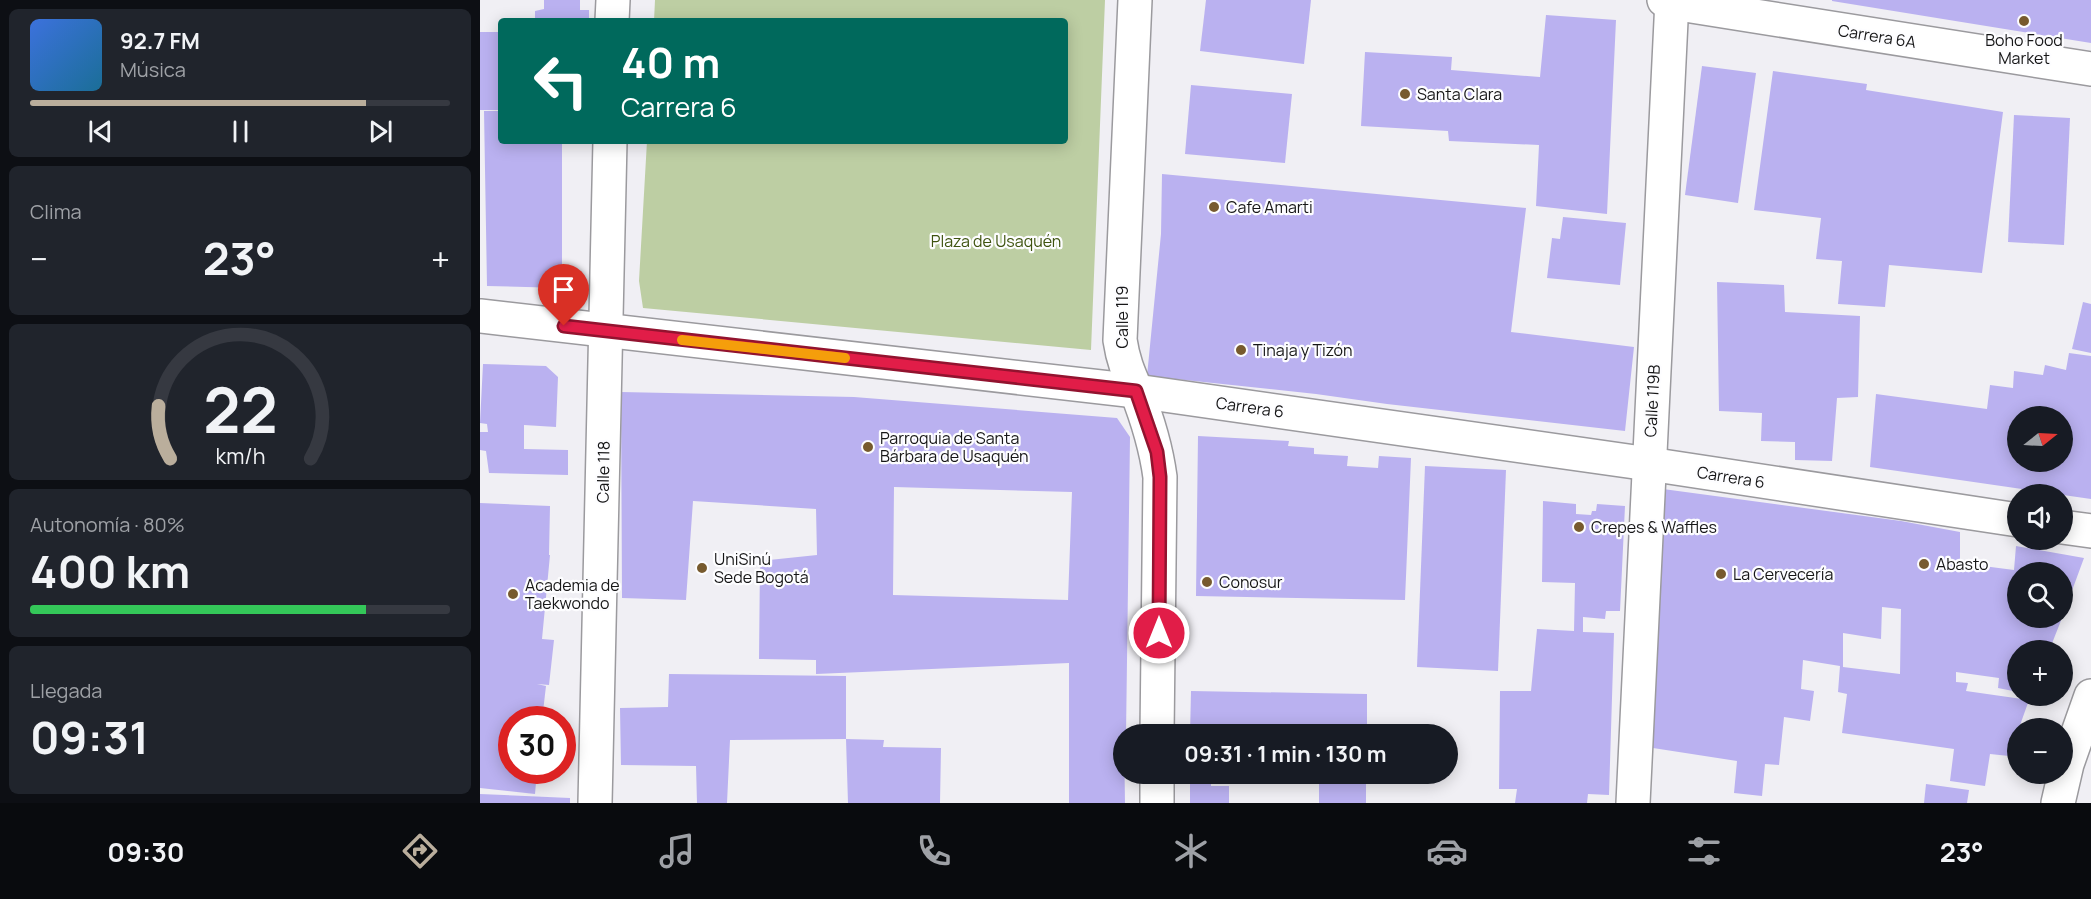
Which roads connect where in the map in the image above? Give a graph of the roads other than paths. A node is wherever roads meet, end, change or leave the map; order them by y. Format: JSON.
{"nodes":[{"id":1,"x":613,"y":0,"type":"edge"},
{"id":2,"x":1135,"y":0,"type":"edge"},
{"id":3,"x":1669,"y":1,"type":"edge"},
{"id":4,"x":612,"y":18,"type":"edge"},
{"id":5,"x":2091,"y":69,"type":"edge"},
{"id":6,"x":610,"y":144,"type":"edge"},
{"id":7,"x":480,"y":316,"type":"edge"},
{"id":8,"x":606,"y":331,"type":"junction"},
{"id":9,"x":1136,"y":391,"type":"junction"},
{"id":10,"x":1649,"y":464,"type":"junction"},
{"id":11,"x":2007,"y":518,"type":"edge"},
{"id":12,"x":2073,"y":529,"type":"edge"},
{"id":13,"x":2091,"y":531,"type":"edge"},
{"id":14,"x":2091,"y":696,"type":"edge"},
{"id":15,"x":1157,"y":724,"type":"edge"},
{"id":16,"x":1157,"y":784,"type":"edge"},
{"id":17,"x":595,"y":803,"type":"edge"},
{"id":18,"x":1157,"y":803,"type":"edge"},
{"id":19,"x":1633,"y":803,"type":"edge"},
{"id":20,"x":2058,"y":803,"type":"edge"}],
"edges":[{"from":1,"to":4,"type":"street"},
{"from":2,"to":9,"type":"street","name":"Calle 119"},
{"from":3,"to":5,"type":"street","name":"Carrera 6A"},
{"from":3,"to":10,"type":"street","name":"Calle 119B"},
{"from":6,"to":8,"type":"street","name":"Calle 118"},
{"from":7,"to":8,"type":"street","name":"Carrera 6"},
{"from":8,"to":9,"type":"street","name":"Carrera 6"},
{"from":8,"to":17,"type":"street","name":"Calle 118"},
{"from":9,"to":10,"type":"street","name":"Carrera 6"},
{"from":9,"to":15,"type":"street","name":"Calle 119"},
{"from":10,"to":11,"type":"street","name":"Carrera 6"},
{"from":10,"to":19,"type":"street","name":"Calle 119B"},
{"from":12,"to":13,"type":"street"},
{"from":14,"to":20,"type":"street"},
{"from":16,"to":18,"type":"street"}]}
